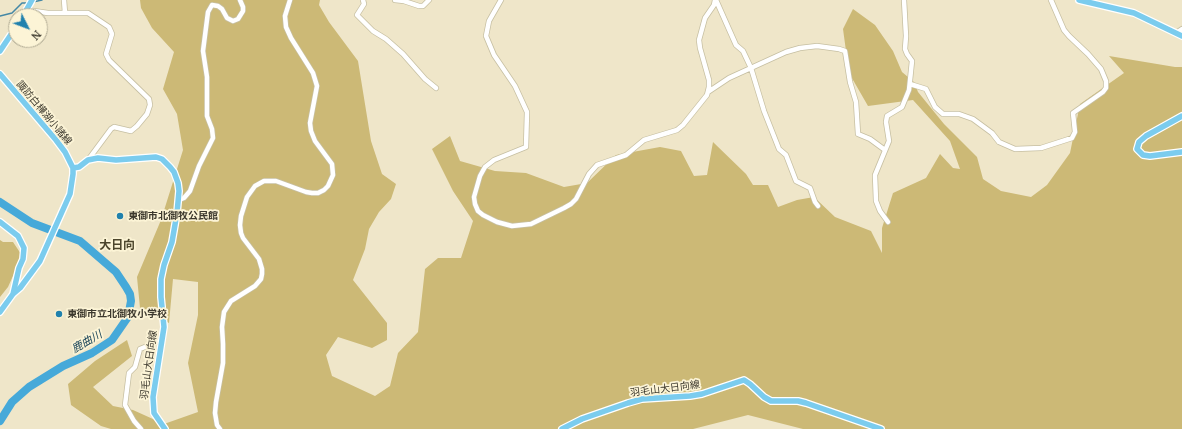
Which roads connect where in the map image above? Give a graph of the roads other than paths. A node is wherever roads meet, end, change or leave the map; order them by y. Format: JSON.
{"nodes":[{"id":1,"x":64,"y":0,"type":"edge"},
{"id":2,"x":240,"y":0,"type":"edge"},
{"id":3,"x":290,"y":0,"type":"edge"},
{"id":4,"x":363,"y":0,"type":"edge"},
{"id":5,"x":395,"y":0,"type":"edge"},
{"id":6,"x":429,"y":0,"type":"edge"},
{"id":7,"x":501,"y":0,"type":"edge"},
{"id":8,"x":715,"y":0,"type":"edge"},
{"id":9,"x":904,"y":0,"type":"edge"},
{"id":10,"x":1051,"y":0,"type":"edge"},
{"id":11,"x":1079,"y":0,"type":"edge"},
{"id":12,"x":48,"y":13,"type":"edge"},
{"id":13,"x":65,"y":13,"type":"junction"},
{"id":14,"x":1182,"y":29,"type":"edge"},
{"id":15,"x":1176,"y":33,"type":"junction"},
{"id":16,"x":1182,"y":36,"type":"edge"},
{"id":17,"x":8,"y":39,"type":"edge"},
{"id":18,"x":0,"y":51,"type":"edge"},
{"id":19,"x":751,"y":68,"type":"junction"},
{"id":20,"x":0,"y":74,"type":"edge"},
{"id":21,"x":910,"y":84,"type":"junction"},
{"id":22,"x":436,"y":88,"type":"dead end"},
{"id":23,"x":708,"y":92,"type":"junction"},
{"id":24,"x":1182,"y":116,"type":"edge"},
{"id":25,"x":885,"y":150,"type":"junction"},
{"id":26,"x":1182,"y":152,"type":"edge"},
{"id":27,"x":88,"y":160,"type":"junction"},
{"id":28,"x":73,"y":168,"type":"junction"},
{"id":29,"x":179,"y":200,"type":"junction"},
{"id":30,"x":818,"y":206,"type":"dead end"},
{"id":31,"x":0,"y":222,"type":"edge"},
{"id":32,"x":888,"y":222,"type":"dead end"},
{"id":33,"x":13,"y":294,"type":"junction"},
{"id":34,"x":0,"y":311,"type":"edge"},
{"id":35,"x":162,"y":340,"type":"junction"},
{"id":36,"x":140,"y":429,"type":"edge"},
{"id":37,"x":166,"y":429,"type":"edge"},
{"id":38,"x":220,"y":429,"type":"edge"},
{"id":39,"x":562,"y":429,"type":"edge"},
{"id":40,"x":881,"y":429,"type":"edge"}],
"edges":[{"from":1,"to":13,"type":"street"},
{"from":2,"to":29,"type":"street"},
{"from":3,"to":38,"type":"street"},
{"from":4,"to":22,"type":"street"},
{"from":5,"to":6,"type":"street"},
{"from":7,"to":23,"type":"street"},
{"from":8,"to":19,"type":"street"},
{"from":8,"to":23,"type":"street"},
{"from":9,"to":21,"type":"street"},
{"from":10,"to":21,"type":"street"},
{"from":11,"to":15,"type":"main road"},
{"from":12,"to":13,"type":"street"},
{"from":13,"to":27,"type":"street"},
{"from":14,"to":15,"type":"street"},
{"from":15,"to":16,"type":"main road"},
{"from":17,"to":18,"type":"main road"},
{"from":19,"to":23,"type":"street"},
{"from":19,"to":25,"type":"street"},
{"from":19,"to":30,"type":"street"},
{"from":20,"to":28,"type":"main road","name":"諏訪白樺湖小諸線"},
{"from":21,"to":25,"type":"street"},
{"from":24,"to":26,"type":"main road"},
{"from":25,"to":32,"type":"street"},
{"from":27,"to":28,"type":"main road","name":"羽毛山大日向線"},
{"from":27,"to":29,"type":"main road","name":"羽毛山大日向線"},
{"from":28,"to":33,"type":"main road"},
{"from":29,"to":35,"type":"main road","name":"羽毛山大日向線"},
{"from":31,"to":33,"type":"main road"},
{"from":33,"to":34,"type":"main road"},
{"from":35,"to":36,"type":"street"},
{"from":35,"to":37,"type":"main road","name":"羽毛山大日向線"},
{"from":39,"to":40,"type":"main road","name":"羽毛山大日向線"}]}
